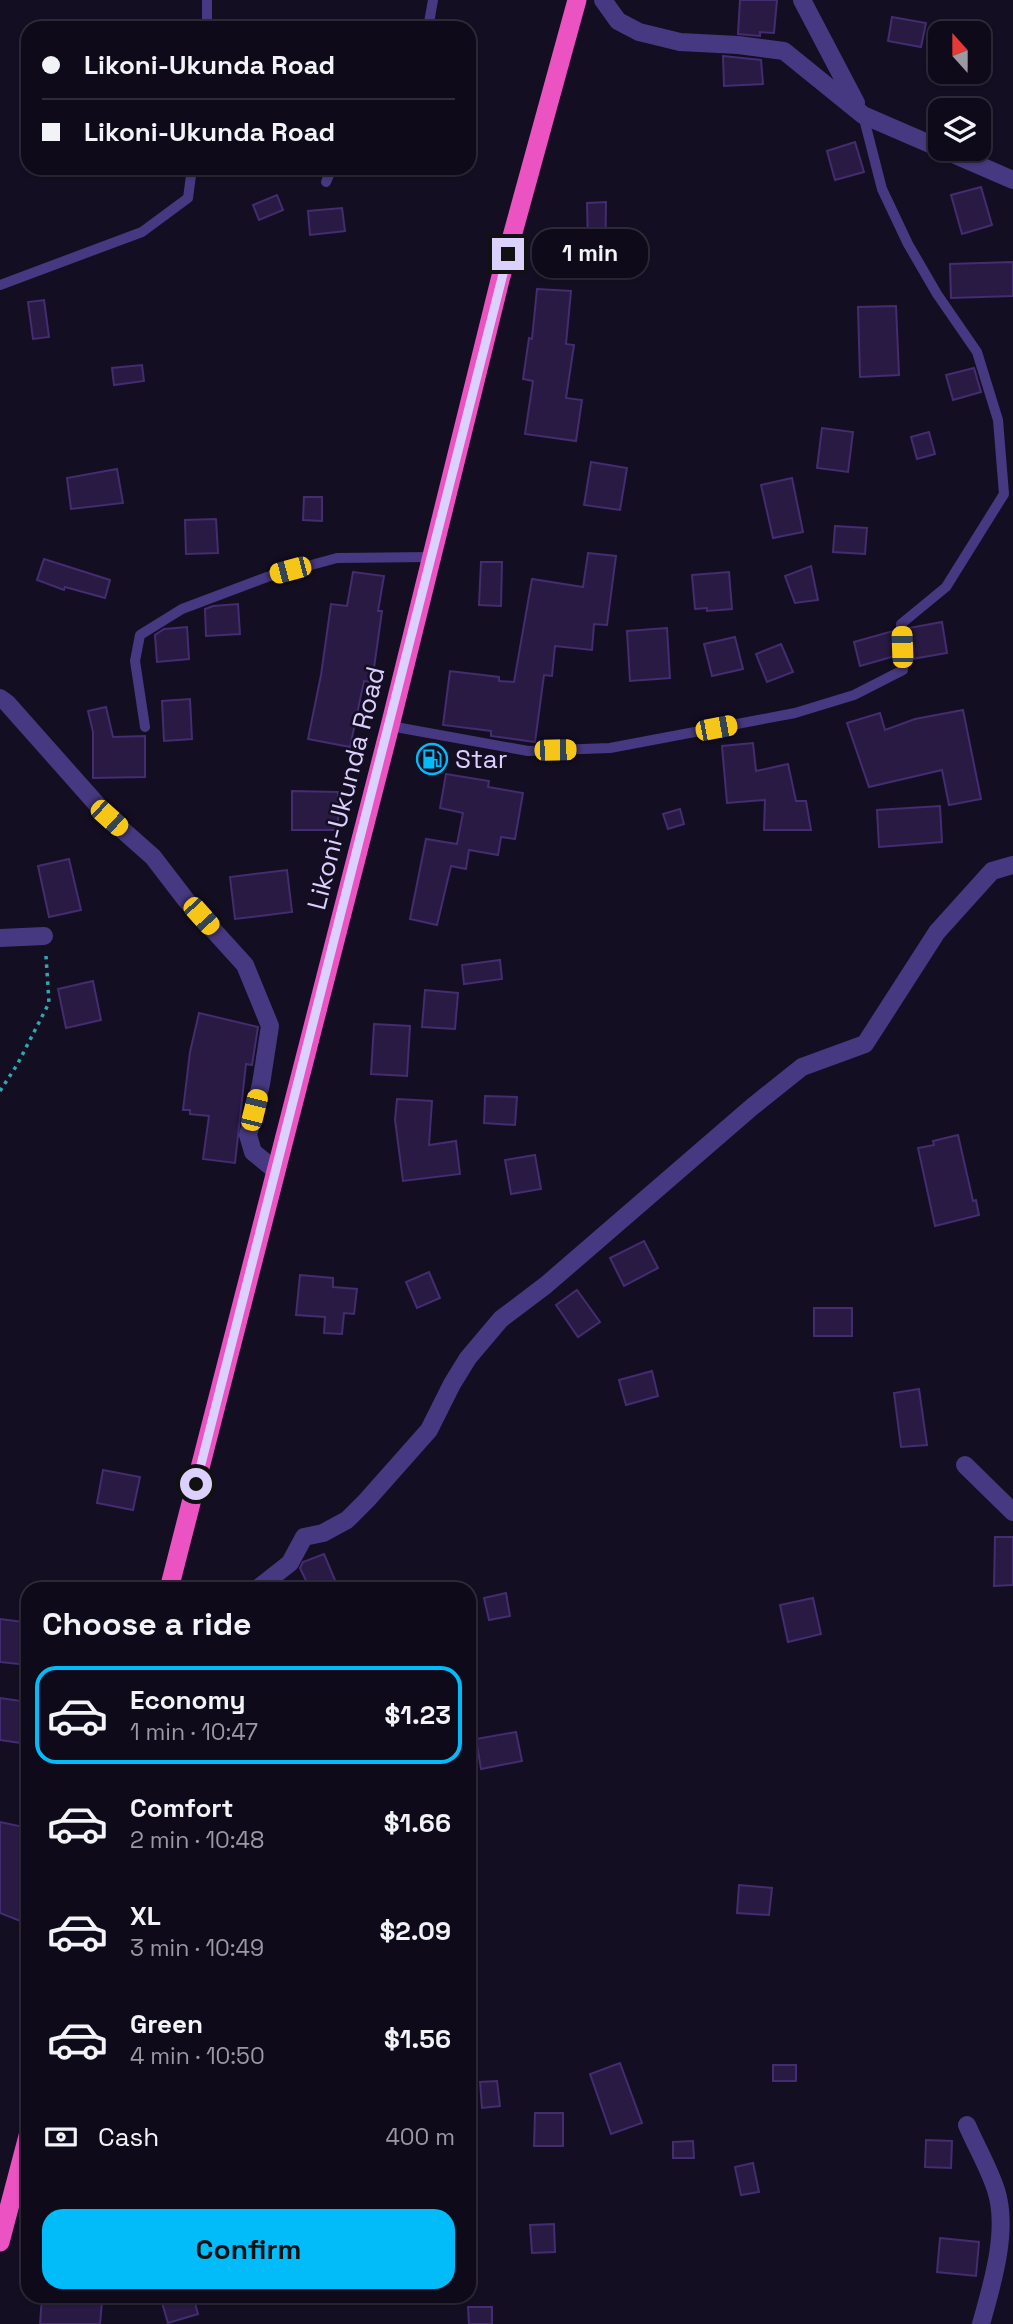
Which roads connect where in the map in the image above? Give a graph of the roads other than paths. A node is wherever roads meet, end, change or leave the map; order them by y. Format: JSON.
{"nodes":[{"id":1,"x":207,"y":0,"type":"edge"},
{"id":2,"x":433,"y":0,"type":"edge"},
{"id":3,"x":577,"y":0,"type":"edge"},
{"id":4,"x":603,"y":0,"type":"edge"},
{"id":5,"x":802,"y":0,"type":"edge"},
{"id":6,"x":207,"y":21,"type":"edge"},
{"id":7,"x":429,"y":21,"type":"edge"},
{"id":8,"x":863,"y":115,"type":"junction"},
{"id":9,"x":191,"y":175,"type":"edge"},
{"id":10,"x":329,"y":175,"type":"edge"},
{"id":11,"x":1013,"y":180,"type":"edge"},
{"id":12,"x":326,"y":182,"type":"dead end"},
{"id":13,"x":0,"y":285,"type":"edge"},
{"id":14,"x":430,"y":557,"type":"junction"},
{"id":15,"x":0,"y":698,"type":"edge"},
{"id":16,"x":390,"y":726,"type":"junction"},
{"id":17,"x":145,"y":727,"type":"dead end"},
{"id":18,"x":1013,"y":865,"type":"edge"},
{"id":19,"x":44,"y":936,"type":"road end"},
{"id":20,"x":0,"y":939,"type":"edge"},
{"id":21,"x":275,"y":1170,"type":"junction"},
{"id":22,"x":965,"y":1465,"type":"dead end"},
{"id":23,"x":1013,"y":1512,"type":"edge"},
{"id":24,"x":171,"y":1582,"type":"edge"},
{"id":25,"x":266,"y":1582,"type":"edge"},
{"id":26,"x":967,"y":2125,"type":"dead end"},
{"id":27,"x":21,"y":2162,"type":"edge"},
{"id":28,"x":0,"y":2242,"type":"edge"},
{"id":29,"x":981,"y":2324,"type":"edge"}],
"edges":[{"from":1,"to":6,"type":"lane"},
{"from":2,"to":7,"type":"lane"},
{"from":3,"to":14,"type":"highway","name":"Likoni-Ukunda Road"},
{"from":4,"to":8,"type":"street"},
{"from":5,"to":8,"type":"street"},
{"from":8,"to":11,"type":"street"},
{"from":8,"to":16,"type":"lane"},
{"from":9,"to":13,"type":"lane"},
{"from":10,"to":12,"type":"lane"},
{"from":14,"to":16,"type":"highway","name":"Likoni-Ukunda Road"},
{"from":14,"to":17,"type":"lane"},
{"from":15,"to":21,"type":"street"},
{"from":16,"to":21,"type":"highway","name":"Likoni-Ukunda Road"},
{"from":18,"to":25,"type":"street"},
{"from":19,"to":20,"type":"street"},
{"from":21,"to":24,"type":"highway","name":"Likoni-Ukunda Road"},
{"from":22,"to":23,"type":"street"},
{"from":26,"to":29,"type":"street"},
{"from":27,"to":28,"type":"highway"}]}
